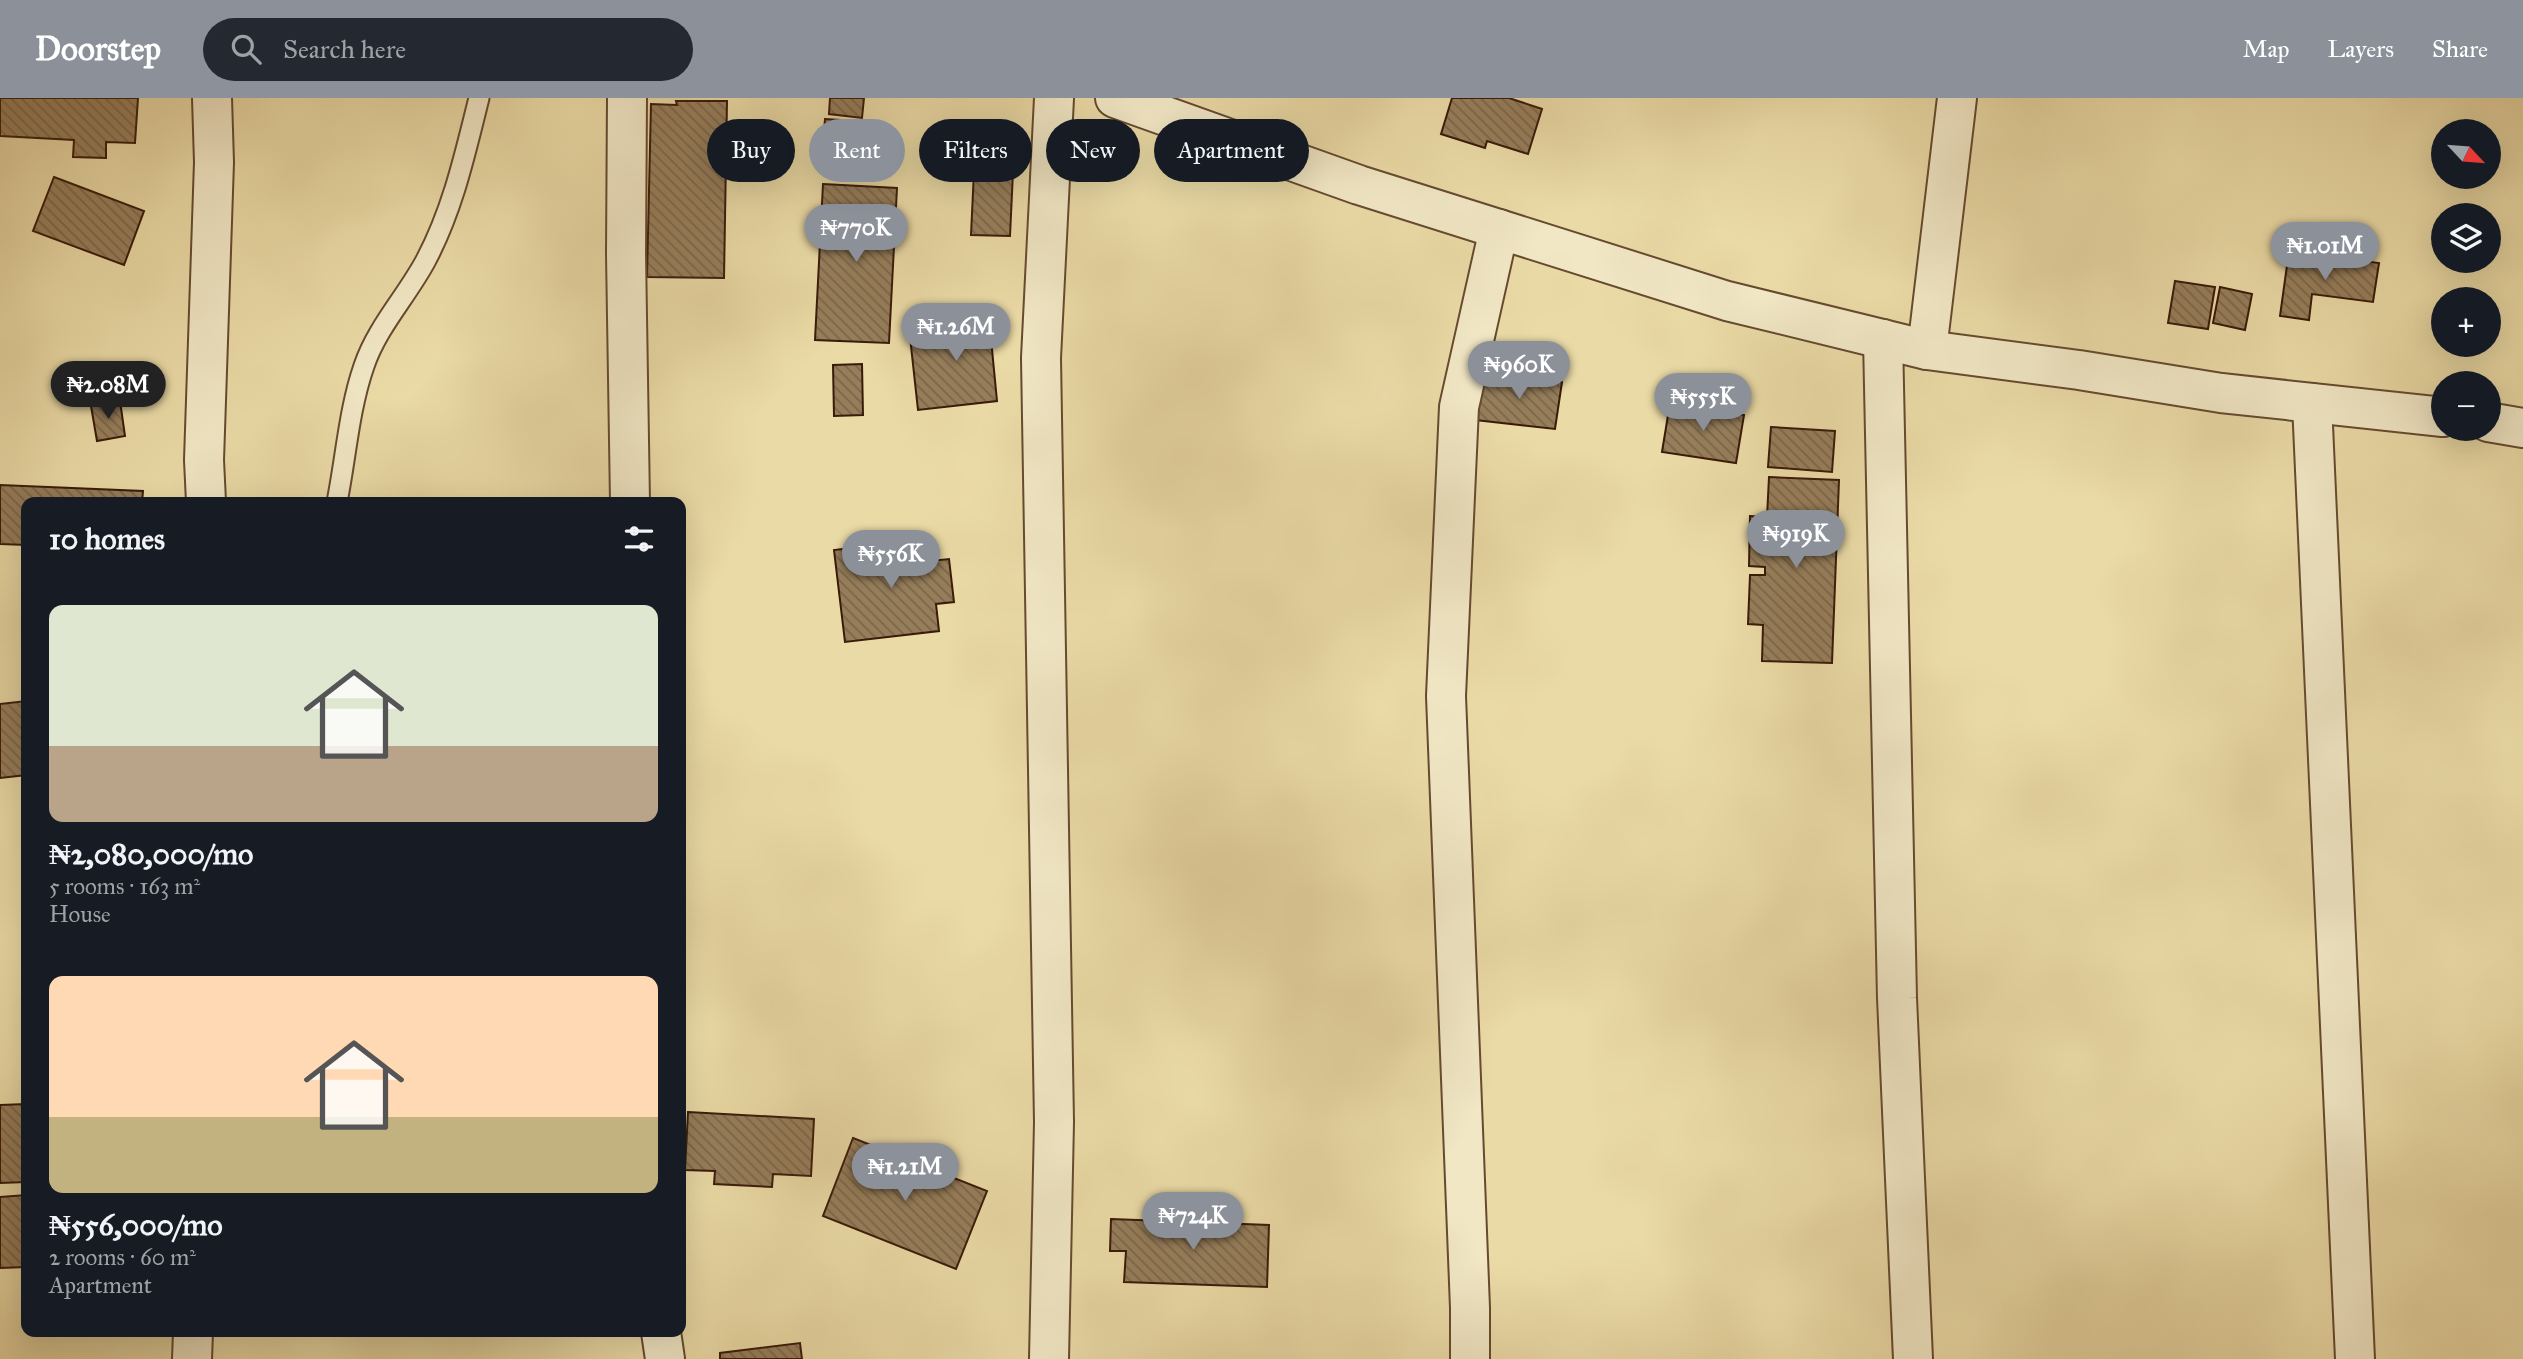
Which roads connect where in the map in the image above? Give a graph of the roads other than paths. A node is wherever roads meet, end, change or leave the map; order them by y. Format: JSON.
{"nodes":[{"id":1,"x":212,"y":98,"type":"edge"},
{"id":2,"x":479,"y":98,"type":"edge"},
{"id":3,"x":627,"y":98,"type":"edge"},
{"id":4,"x":1054,"y":98,"type":"edge"},
{"id":5,"x":1115,"y":98,"type":"edge"},
{"id":6,"x":1957,"y":98,"type":"edge"},
{"id":7,"x":1499,"y":229,"type":"junction"},
{"id":8,"x":1883,"y":339,"type":"junction"},
{"id":9,"x":1927,"y":350,"type":"junction"},
{"id":10,"x":2312,"y":403,"type":"junction"},
{"id":11,"x":2431,"y":416,"type":"edge"},
{"id":12,"x":2501,"y":424,"type":"edge"},
{"id":13,"x":2523,"y":428,"type":"edge"},
{"id":14,"x":206,"y":497,"type":"edge"},
{"id":15,"x":338,"y":497,"type":"edge"},
{"id":16,"x":630,"y":497,"type":"edge"},
{"id":17,"x":193,"y":1337,"type":"edge"},
{"id":18,"x":662,"y":1337,"type":"edge"},
{"id":19,"x":192,"y":1359,"type":"edge"},
{"id":20,"x":665,"y":1359,"type":"edge"},
{"id":21,"x":1049,"y":1359,"type":"edge"},
{"id":22,"x":1470,"y":1359,"type":"edge"},
{"id":23,"x":1913,"y":1359,"type":"edge"},
{"id":24,"x":2355,"y":1359,"type":"edge"}],
"edges":[{"from":1,"to":14,"type":"street"},
{"from":2,"to":15,"type":"lane"},
{"from":3,"to":16,"type":"street"},
{"from":4,"to":21,"type":"street"},
{"from":5,"to":7,"type":"street"},
{"from":6,"to":9,"type":"street"},
{"from":7,"to":8,"type":"street"},
{"from":7,"to":22,"type":"street"},
{"from":8,"to":9,"type":"street"},
{"from":8,"to":23,"type":"street"},
{"from":9,"to":10,"type":"street"},
{"from":10,"to":11,"type":"street"},
{"from":10,"to":24,"type":"street"},
{"from":12,"to":13,"type":"street"},
{"from":17,"to":19,"type":"street"},
{"from":18,"to":20,"type":"street"}]}
